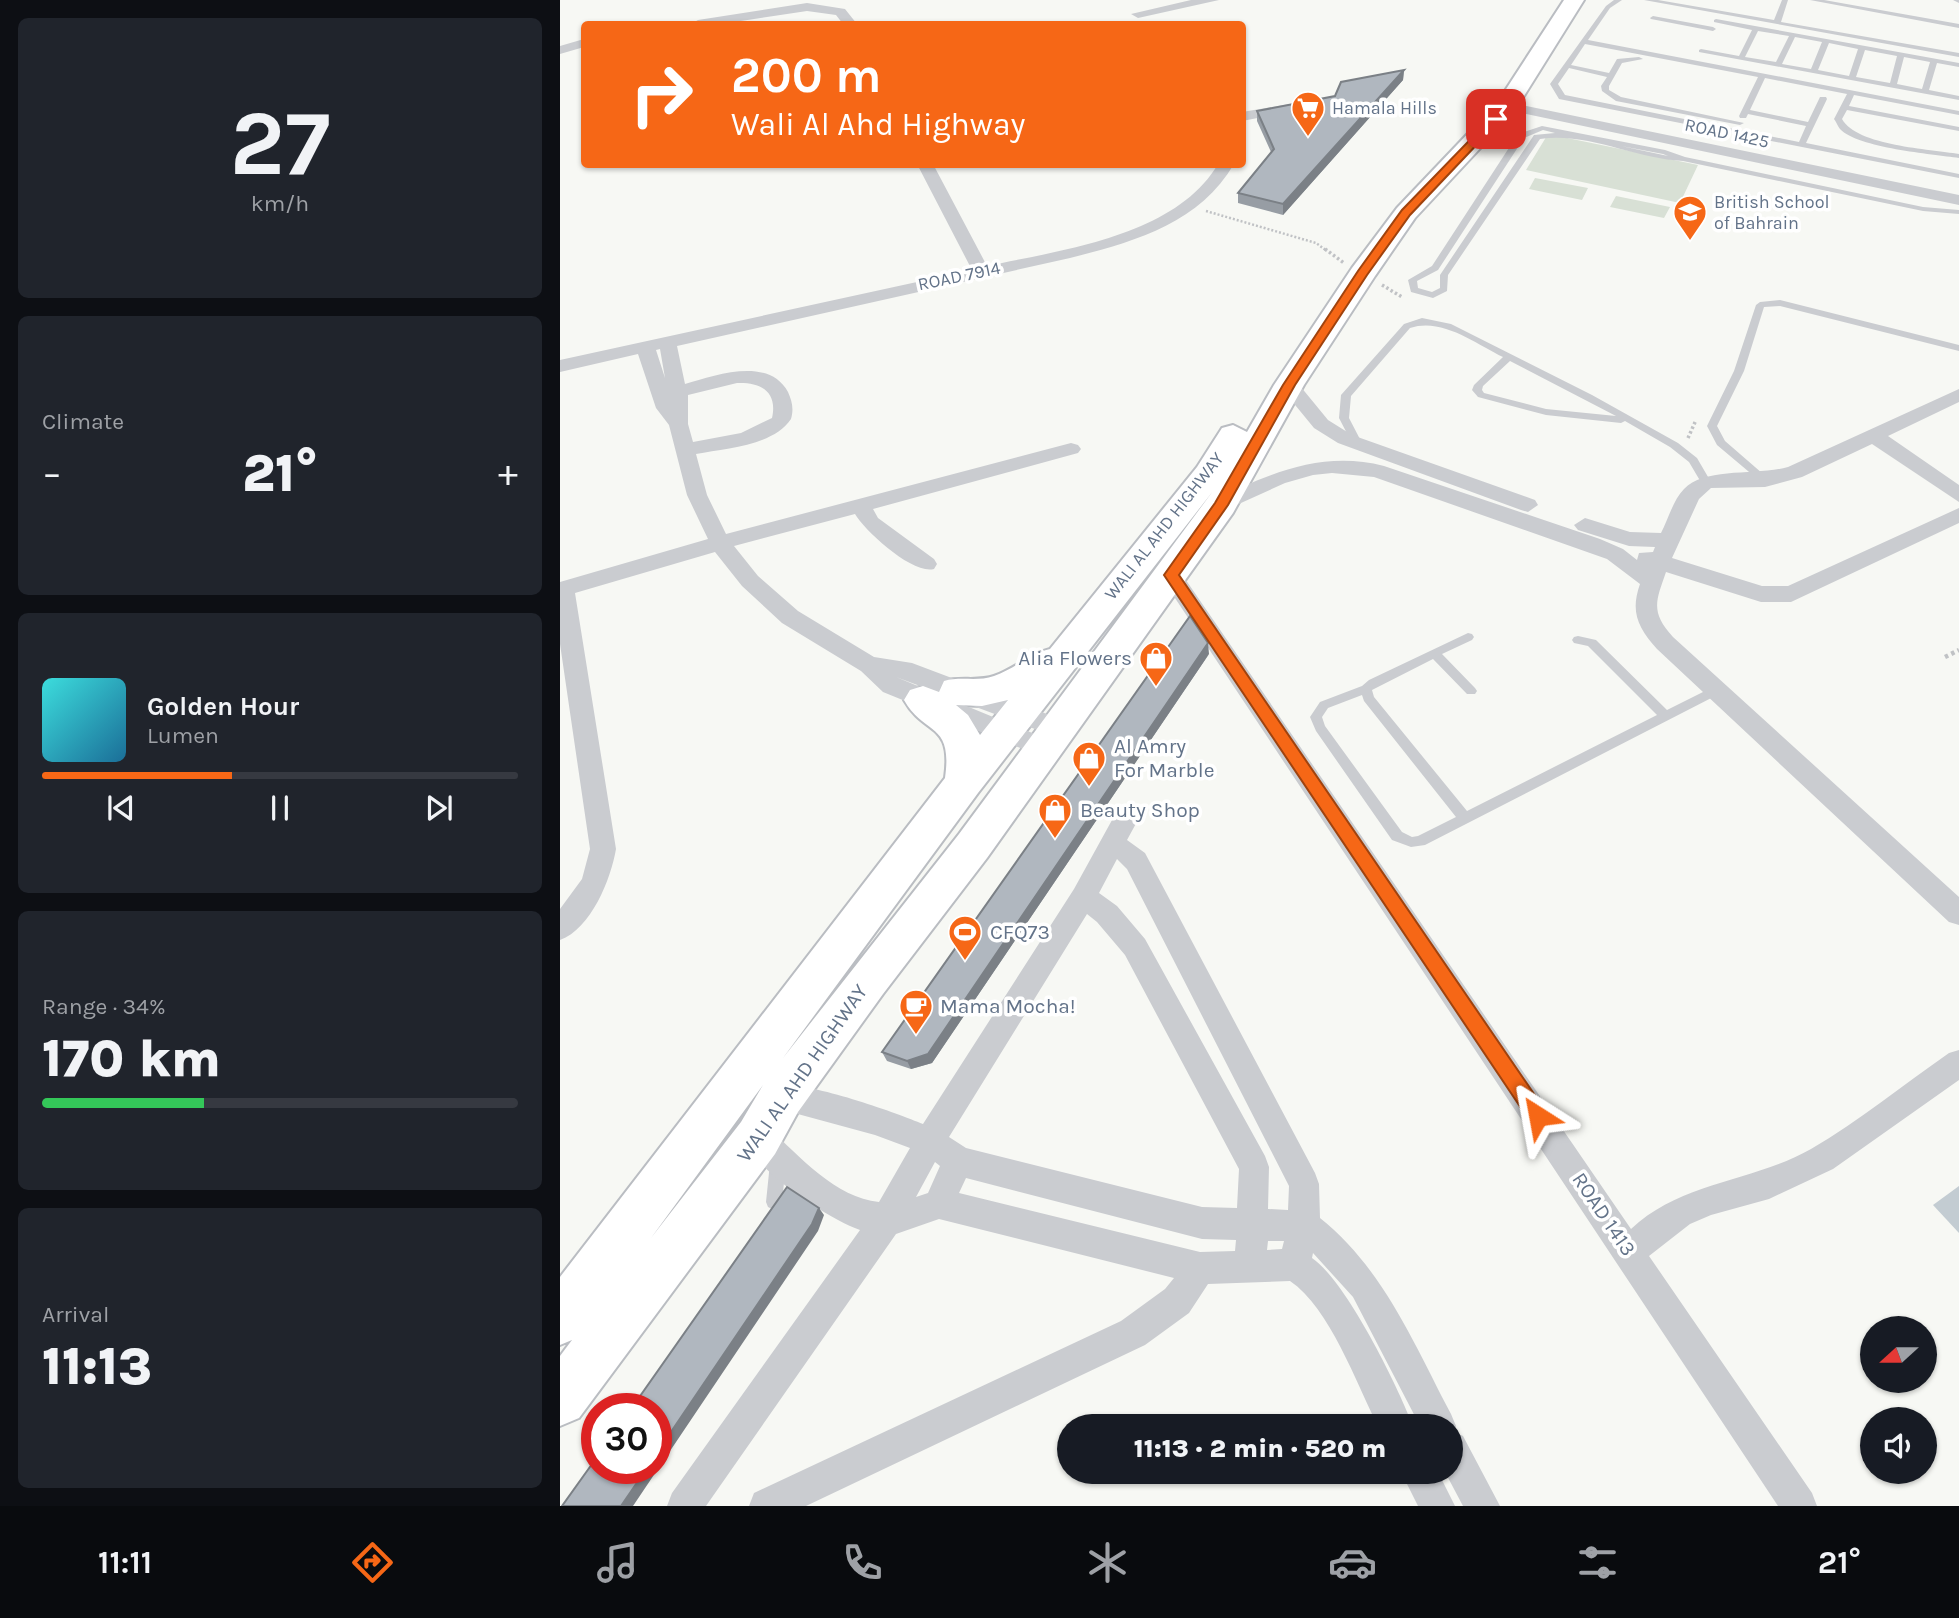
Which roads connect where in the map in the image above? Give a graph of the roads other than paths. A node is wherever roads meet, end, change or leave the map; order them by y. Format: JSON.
{"nodes":[{"id":1,"x":1125,"y":0,"type":"edge"},
{"id":2,"x":1212,"y":0,"type":"edge"},
{"id":3,"x":1559,"y":0,"type":"edge"},
{"id":4,"x":1574,"y":0,"type":"edge"},
{"id":5,"x":1619,"y":0,"type":"edge"},
{"id":6,"x":1647,"y":0,"type":"edge"},
{"id":7,"x":1713,"y":0,"type":"edge"},
{"id":8,"x":1786,"y":0,"type":"edge"},
{"id":9,"x":1813,"y":0,"type":"edge"},
{"id":10,"x":1880,"y":0,"type":"edge"},
{"id":11,"x":1697,"y":4,"type":"edge"},
{"id":12,"x":1708,"y":10,"type":"junction"},
{"id":13,"x":1876,"y":11,"type":"junction"},
{"id":14,"x":1721,"y":12,"type":"junction"},
{"id":15,"x":1143,"y":19,"type":"edge"},
{"id":16,"x":1653,"y":19,"type":"dead end"},
{"id":17,"x":719,"y":21,"type":"edge"},
{"id":18,"x":848,"y":21,"type":"edge"},
{"id":19,"x":1777,"y":22,"type":"junction"},
{"id":20,"x":1714,"y":25,"type":"junction"},
{"id":21,"x":1959,"y":26,"type":"edge"},
{"id":22,"x":1756,"y":28,"type":"junction"},
{"id":23,"x":1793,"y":35,"type":"junction"},
{"id":24,"x":1826,"y":41,"type":"junction"},
{"id":25,"x":1585,"y":42,"type":"junction"},
{"id":26,"x":581,"y":44,"type":"edge"},
{"id":27,"x":1862,"y":47,"type":"junction"},
{"id":28,"x":560,"y":50,"type":"edge"},
{"id":29,"x":1701,"y":51,"type":"junction"},
{"id":30,"x":1901,"y":55,"type":"junction"},
{"id":31,"x":1959,"y":55,"type":"edge"},
{"id":32,"x":1741,"y":58,"type":"junction"},
{"id":33,"x":1934,"y":61,"type":"junction"},
{"id":34,"x":1692,"y":62,"type":"junction"},
{"id":35,"x":1777,"y":65,"type":"junction"},
{"id":36,"x":1959,"y":65,"type":"edge"},
{"id":37,"x":1568,"y":66,"type":"junction"},
{"id":38,"x":1814,"y":71,"type":"junction"},
{"id":39,"x":1611,"y":76,"type":"junction"},
{"id":40,"x":1852,"y":78,"type":"junction"},
{"id":41,"x":1761,"y":79,"type":"junction"},
{"id":42,"x":1893,"y":85,"type":"junction"},
{"id":43,"x":1852,"y":92,"type":"junction"},
{"id":44,"x":1925,"y":92,"type":"junction"},
{"id":45,"x":1504,"y":97,"type":"junction"},
{"id":46,"x":1959,"y":98,"type":"edge"},
{"id":47,"x":1823,"y":99,"type":"dead end"},
{"id":48,"x":1304,"y":105,"type":"edge"},
{"id":49,"x":1844,"y":107,"type":"junction"},
{"id":50,"x":1558,"y":111,"type":"junction"},
{"id":51,"x":1746,"y":111,"type":"junction"},
{"id":52,"x":1959,"y":113,"type":"edge"},
{"id":53,"x":1246,"y":116,"type":"edge"},
{"id":54,"x":1740,"y":123,"type":"junction"},
{"id":55,"x":1810,"y":125,"type":"junction"},
{"id":56,"x":1959,"y":129,"type":"edge"},
{"id":57,"x":1737,"y":132,"type":"junction"},
{"id":58,"x":1801,"y":145,"type":"junction"},
{"id":59,"x":1716,"y":153,"type":"junction"},
{"id":60,"x":1959,"y":156,"type":"edge"},
{"id":61,"x":1684,"y":159,"type":"junction"},
{"id":62,"x":1744,"y":159,"type":"junction"},
{"id":63,"x":927,"y":168,"type":"edge"},
{"id":64,"x":1223,"y":168,"type":"edge"},
{"id":65,"x":1959,"y":176,"type":"edge"},
{"id":66,"x":1959,"y":197,"type":"edge"},
{"id":67,"x":1959,"y":212,"type":"edge"},
{"id":68,"x":981,"y":271,"type":"junction"},
{"id":69,"x":1428,"y":273,"type":"junction"},
{"id":70,"x":1444,"y":279,"type":"junction"},
{"id":71,"x":1349,"y":283,"type":"junction"},
{"id":72,"x":667,"y":341,"type":"junction"},
{"id":73,"x":645,"y":346,"type":"junction"},
{"id":74,"x":1959,"y":348,"type":"edge"},
{"id":75,"x":1508,"y":358,"type":"junction"},
{"id":76,"x":560,"y":366,"type":"edge"},
{"id":77,"x":1289,"y":385,"type":"junction"},
{"id":78,"x":678,"y":392,"type":"junction"},
{"id":79,"x":1959,"y":395,"type":"edge"},
{"id":80,"x":1589,"y":397,"type":"junction"},
{"id":81,"x":1578,"y":417,"type":"junction"},
{"id":82,"x":1632,"y":423,"type":"junction"},
{"id":83,"x":678,"y":424,"type":"junction"},
{"id":84,"x":1873,"y":435,"type":"junction"},
{"id":85,"x":1358,"y":445,"type":"junction"},
{"id":86,"x":1071,"y":449,"type":"dead end"},
{"id":87,"x":684,"y":450,"type":"junction"},
{"id":88,"x":1382,"y":464,"type":"junction"},
{"id":89,"x":1765,"y":480,"type":"junction"},
{"id":90,"x":1706,"y":482,"type":"junction"},
{"id":91,"x":1959,"y":495,"type":"edge"},
{"id":92,"x":1221,"y":505,"type":"junction"},
{"id":93,"x":860,"y":506,"type":"junction"},
{"id":94,"x":1959,"y":515,"type":"edge"},
{"id":95,"x":720,"y":543,"type":"junction"},
{"id":96,"x":1661,"y":562,"type":"junction"},
{"id":97,"x":926,"y":564,"type":"dead end"},
{"id":98,"x":1171,"y":575,"type":"junction"},
{"id":99,"x":562,"y":589,"type":"edge"},
{"id":100,"x":1468,"y":637,"type":"dead end"},
{"id":101,"x":1578,"y":640,"type":"dead end"},
{"id":102,"x":1066,"y":651,"type":"junction"},
{"id":103,"x":1434,"y":653,"type":"junction"},
{"id":104,"x":869,"y":665,"type":"junction"},
{"id":105,"x":1366,"y":689,"type":"junction"},
{"id":106,"x":1717,"y":690,"type":"junction"},
{"id":107,"x":1471,"y":691,"type":"dead end"},
{"id":108,"x":940,"y":696,"type":"junction"},
{"id":109,"x":1664,"y":715,"type":"junction"},
{"id":110,"x":1010,"y":724,"type":"junction"},
{"id":111,"x":1052,"y":739,"type":"junction"},
{"id":112,"x":964,"y":782,"type":"junction"},
{"id":113,"x":1464,"y":817,"type":"junction"},
{"id":114,"x":888,"y":885,"type":"junction"},
{"id":115,"x":1083,"y":897,"type":"junction"},
{"id":116,"x":1959,"y":914,"type":"edge"},
{"id":117,"x":560,"y":928,"type":"edge"},
{"id":118,"x":1959,"y":1063,"type":"edge"},
{"id":119,"x":782,"y":1097,"type":"junction"},
{"id":120,"x":930,"y":1143,"type":"junction"},
{"id":121,"x":767,"y":1146,"type":"junction"},
{"id":122,"x":958,"y":1161,"type":"junction"},
{"id":123,"x":774,"y":1202,"type":"edge"},
{"id":124,"x":939,"y":1203,"type":"junction"},
{"id":125,"x":887,"y":1219,"type":"junction"},
{"id":126,"x":1251,"y":1224,"type":"junction"},
{"id":127,"x":1304,"y":1226,"type":"junction"},
{"id":128,"x":1630,"y":1252,"type":"junction"},
{"id":129,"x":1251,"y":1264,"type":"junction"},
{"id":130,"x":1294,"y":1265,"type":"junction"},
{"id":131,"x":1200,"y":1268,"type":"junction"},
{"id":132,"x":560,"y":1319,"type":"edge"},
{"id":133,"x":560,"y":1398,"type":"edge"},
{"id":134,"x":1390,"y":1414,"type":"edge"},
{"id":135,"x":1433,"y":1414,"type":"edge"},
{"id":136,"x":1463,"y":1470,"type":"edge"},
{"id":137,"x":1425,"y":1484,"type":"edge"},
{"id":138,"x":685,"y":1506,"type":"edge"},
{"id":139,"x":767,"y":1506,"type":"edge"},
{"id":140,"x":1437,"y":1506,"type":"edge"},
{"id":141,"x":1482,"y":1506,"type":"edge"},
{"id":142,"x":1799,"y":1506,"type":"edge"}],
"edges":[{"from":1,"to":15,"type":"street"},
{"from":2,"to":15,"type":"street"},
{"from":3,"to":45,"type":"main road","name":"WALI AL AHD HIGHWAY"},
{"from":4,"to":45,"type":"main road","name":"WALI AL AHD HIGHWAY"},
{"from":5,"to":25,"type":"lane"},
{"from":6,"to":11,"type":"lane"},
{"from":7,"to":12,"type":"lane"},
{"from":8,"to":19,"type":"lane"},
{"from":9,"to":13,"type":"lane"},
{"from":10,"to":13,"type":"lane"},
{"from":11,"to":12,"type":"lane"},
{"from":12,"to":14,"type":"lane"},
{"from":13,"to":21,"type":"lane"},
{"from":14,"to":19,"type":"lane"},
{"from":14,"to":20,"type":"lane"},
{"from":16,"to":20,"type":"lane"},
{"from":17,"to":18,"type":"street"},
{"from":19,"to":31,"type":"lane"},
{"from":20,"to":22,"type":"lane"},
{"from":20,"to":29,"type":"lane"},
{"from":22,"to":23,"type":"lane"},
{"from":22,"to":32,"type":"lane"},
{"from":23,"to":24,"type":"lane"},
{"from":23,"to":35,"type":"lane"},
{"from":24,"to":27,"type":"lane"},
{"from":24,"to":38,"type":"lane"},
{"from":25,"to":34,"type":"lane"},
{"from":25,"to":37,"type":"lane"},
{"from":26,"to":28,"type":"street"},
{"from":27,"to":30,"type":"lane"},
{"from":27,"to":40,"type":"lane"},
{"from":29,"to":32,"type":"lane"},
{"from":29,"to":34,"type":"lane"},
{"from":30,"to":33,"type":"lane"},
{"from":30,"to":42,"type":"lane"},
{"from":32,"to":35,"type":"lane"},
{"from":33,"to":36,"type":"lane"},
{"from":33,"to":44,"type":"lane"},
{"from":34,"to":41,"type":"lane"},
{"from":35,"to":38,"type":"lane"},
{"from":37,"to":39,"type":"lane"},
{"from":37,"to":57,"type":"lane"},
{"from":38,"to":40,"type":"lane"},
{"from":39,"to":41,"type":"lane"},
{"from":39,"to":54,"type":"lane"},
{"from":40,"to":42,"type":"lane"},
{"from":41,"to":43,"type":"lane"},
{"from":41,"to":51,"type":"lane"},
{"from":42,"to":44,"type":"lane"},
{"from":43,"to":49,"type":"lane"},
{"from":43,"to":52,"type":"lane"},
{"from":44,"to":46,"type":"lane"},
{"from":45,"to":50,"type":"street","name":"ROAD 1425"},
{"from":45,"to":50,"type":"street"},
{"from":45,"to":59,"type":"street","name":"ROAD 1425"},
{"from":45,"to":71,"type":"main road","name":"WALI AL AHD HIGHWAY"},
{"from":47,"to":55,"type":"lane"},
{"from":48,"to":53,"type":"street"},
{"from":49,"to":56,"type":"lane"},
{"from":49,"to":60,"type":"lane"},
{"from":50,"to":59,"type":"street","name":"ROAD 1425"},
{"from":51,"to":54,"type":"lane"},
{"from":51,"to":55,"type":"lane"},
{"from":54,"to":57,"type":"lane"},
{"from":55,"to":58,"type":"lane"},
{"from":57,"to":58,"type":"lane"},
{"from":58,"to":65,"type":"lane"},
{"from":59,"to":61,"type":"lane"},
{"from":59,"to":62,"type":"street","name":"ROAD 1425"},
{"from":61,"to":69,"type":"lane"},
{"from":61,"to":70,"type":"lane"},
{"from":62,"to":66,"type":"street","name":"ROAD 1425"},
{"from":62,"to":67,"type":"lane"},
{"from":63,"to":68,"type":"street"},
{"from":64,"to":68,"type":"street","name":"ROAD 7914"},
{"from":68,"to":72,"type":"street","name":"ROAD 7914"},
{"from":69,"to":70,"type":"lane"},
{"from":69,"to":70,"type":"lane"},
{"from":71,"to":77,"type":"main road","name":"WALI AL AHD HIGHWAY"},
{"from":71,"to":102,"type":"main road","name":"WALI AL AHD HIGHWAY"},
{"from":72,"to":73,"type":"street","name":"ROAD 7914"},
{"from":72,"to":78,"type":"street"},
{"from":73,"to":76,"type":"street","name":"ROAD 7914"},
{"from":73,"to":83,"type":"street"},
{"from":74,"to":89,"type":"lane"},
{"from":75,"to":80,"type":"lane"},
{"from":75,"to":81,"type":"lane"},
{"from":75,"to":85,"type":"lane"},
{"from":77,"to":85,"type":"street"},
{"from":77,"to":92,"type":"main road","name":"WALI AL AHD HIGHWAY"},
{"from":78,"to":83,"type":"street"},
{"from":78,"to":87,"type":"street"},
{"from":79,"to":84,"type":"street"},
{"from":80,"to":81,"type":"lane"},
{"from":80,"to":82,"type":"lane"},
{"from":81,"to":82,"type":"lane"},
{"from":82,"to":90,"type":"lane"},
{"from":83,"to":87,"type":"street"},
{"from":84,"to":89,"type":"street"},
{"from":84,"to":91,"type":"street"},
{"from":85,"to":88,"type":"street"},
{"from":86,"to":93,"type":"street"},
{"from":87,"to":95,"type":"street"},
{"from":88,"to":92,"type":"street"},
{"from":88,"to":96,"type":"street"},
{"from":88,"to":96,"type":"street"},
{"from":89,"to":90,"type":"street"},
{"from":90,"to":96,"type":"street"},
{"from":92,"to":98,"type":"main road","name":"WALI AL AHD HIGHWAY"},
{"from":93,"to":95,"type":"street"},
{"from":93,"to":97,"type":"street"},
{"from":94,"to":96,"type":"street"},
{"from":95,"to":99,"type":"street"},
{"from":95,"to":104,"type":"street"},
{"from":96,"to":106,"type":"street"},
{"from":98,"to":111,"type":"main road","name":"WALI AL AHD HIGHWAY"},
{"from":98,"to":128,"type":"street","name":"ROAD 1413"},
{"from":99,"to":117,"type":"street"},
{"from":100,"to":103,"type":"lane"},
{"from":101,"to":109,"type":"lane"},
{"from":102,"to":108,"type":"main road"},
{"from":102,"to":110,"type":"main road","name":"WALI AL AHD HIGHWAY"},
{"from":103,"to":105,"type":"lane"},
{"from":103,"to":107,"type":"lane"},
{"from":104,"to":108,"type":"street"},
{"from":104,"to":108,"type":"street"},
{"from":105,"to":113,"type":"lane"},
{"from":105,"to":113,"type":"lane"},
{"from":106,"to":109,"type":"lane"},
{"from":106,"to":116,"type":"street"},
{"from":108,"to":110,"type":"street"},
{"from":108,"to":110,"type":"street"},
{"from":108,"to":112,"type":"main road"},
{"from":109,"to":113,"type":"lane"},
{"from":110,"to":111,"type":"street"},
{"from":110,"to":112,"type":"main road","name":"WALI AL AHD HIGHWAY"},
{"from":111,"to":119,"type":"main road","name":"WALI AL AHD HIGHWAY"},
{"from":112,"to":114,"type":"main road","name":"WALI AL AHD HIGHWAY"},
{"from":114,"to":121,"type":"main road"},
{"from":114,"to":132,"type":"main road","name":"WALI AL AHD HIGHWAY"},
{"from":115,"to":120,"type":"street"},
{"from":115,"to":126,"type":"street"},
{"from":115,"to":127,"type":"street"},
{"from":118,"to":128,"type":"street"},
{"from":119,"to":120,"type":"street"},
{"from":119,"to":121,"type":"main road","name":"WALI AL AHD HIGHWAY"},
{"from":120,"to":122,"type":"street"},
{"from":120,"to":125,"type":"street"},
{"from":121,"to":123,"type":"lane"},
{"from":121,"to":125,"type":"street"},
{"from":121,"to":133,"type":"main road","name":"WALI AL AHD HIGHWAY"},
{"from":122,"to":124,"type":"street"},
{"from":122,"to":126,"type":"street"},
{"from":124,"to":125,"type":"street"},
{"from":124,"to":131,"type":"street"},
{"from":125,"to":138,"type":"street"},
{"from":126,"to":127,"type":"street"},
{"from":126,"to":129,"type":"street"},
{"from":127,"to":130,"type":"street"},
{"from":127,"to":135,"type":"street"},
{"from":128,"to":142,"type":"street","name":"ROAD 1413"},
{"from":129,"to":130,"type":"street"},
{"from":129,"to":131,"type":"street"},
{"from":130,"to":134,"type":"street"},
{"from":131,"to":139,"type":"street"},
{"from":136,"to":141,"type":"street"},
{"from":137,"to":140,"type":"street"}]}
